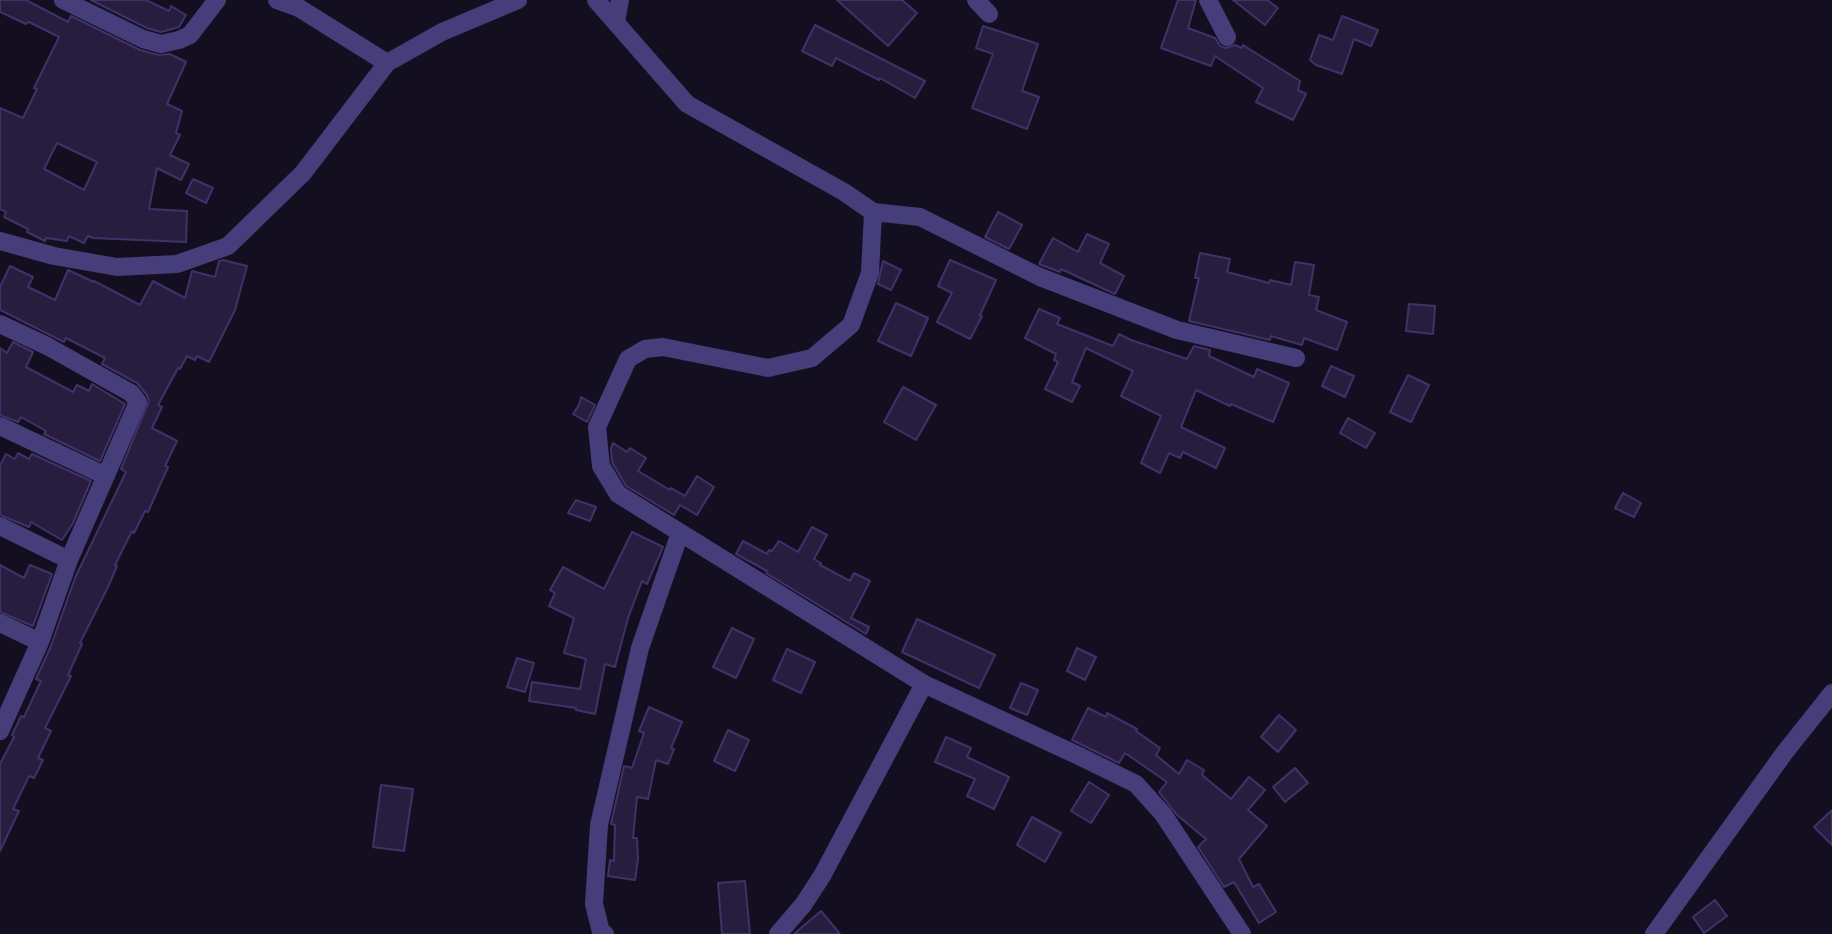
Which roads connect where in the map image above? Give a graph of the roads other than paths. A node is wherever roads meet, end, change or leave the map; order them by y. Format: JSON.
{"nodes":[{"id":1,"x":63,"y":0,"type":"edge"},
{"id":2,"x":217,"y":0,"type":"edge"},
{"id":3,"x":277,"y":0,"type":"edge"},
{"id":4,"x":518,"y":0,"type":"edge"},
{"id":5,"x":596,"y":0,"type":"edge"},
{"id":6,"x":620,"y":0,"type":"edge"},
{"id":7,"x":976,"y":0,"type":"edge"},
{"id":8,"x":1208,"y":0,"type":"edge"},
{"id":9,"x":299,"y":4,"type":"edge"},
{"id":10,"x":989,"y":14,"type":"dead end"},
{"id":11,"x":616,"y":22,"type":"junction"},
{"id":12,"x":1227,"y":37,"type":"dead end"},
{"id":13,"x":387,"y":63,"type":"junction"},
{"id":14,"x":873,"y":212,"type":"junction"},
{"id":15,"x":0,"y":241,"type":"edge"},
{"id":16,"x":0,"y":324,"type":"edge"},
{"id":17,"x":1296,"y":358,"type":"dead end"},
{"id":18,"x":0,"y":426,"type":"edge"},
{"id":19,"x":106,"y":476,"type":"junction"},
{"id":20,"x":0,"y":526,"type":"edge"},
{"id":21,"x":680,"y":533,"type":"junction"},
{"id":22,"x":69,"y":560,"type":"junction"},
{"id":23,"x":0,"y":623,"type":"edge"},
{"id":24,"x":40,"y":642,"type":"junction"},
{"id":25,"x":924,"y":684,"type":"junction"},
{"id":26,"x":1832,"y":693,"type":"edge"},
{"id":27,"x":0,"y":731,"type":"edge"},
{"id":28,"x":605,"y":934,"type":"edge"},
{"id":29,"x":778,"y":934,"type":"edge"},
{"id":30,"x":1242,"y":934,"type":"edge"},
{"id":31,"x":1654,"y":934,"type":"edge"}],
"edges":[{"from":1,"to":2,"type":"street"},
{"from":3,"to":9,"type":"street"},
{"from":4,"to":13,"type":"street"},
{"from":5,"to":11,"type":"street"},
{"from":6,"to":11,"type":"street"},
{"from":7,"to":10,"type":"street"},
{"from":8,"to":12,"type":"street"},
{"from":9,"to":13,"type":"street"},
{"from":11,"to":14,"type":"street"},
{"from":13,"to":15,"type":"street"},
{"from":14,"to":17,"type":"street"},
{"from":14,"to":21,"type":"street"},
{"from":16,"to":19,"type":"street"},
{"from":18,"to":19,"type":"street"},
{"from":19,"to":22,"type":"street"},
{"from":20,"to":22,"type":"street"},
{"from":21,"to":25,"type":"street"},
{"from":21,"to":28,"type":"street"},
{"from":22,"to":24,"type":"street"},
{"from":23,"to":24,"type":"street"},
{"from":24,"to":27,"type":"street"},
{"from":25,"to":29,"type":"street"},
{"from":25,"to":30,"type":"street"},
{"from":26,"to":31,"type":"street"}]}
